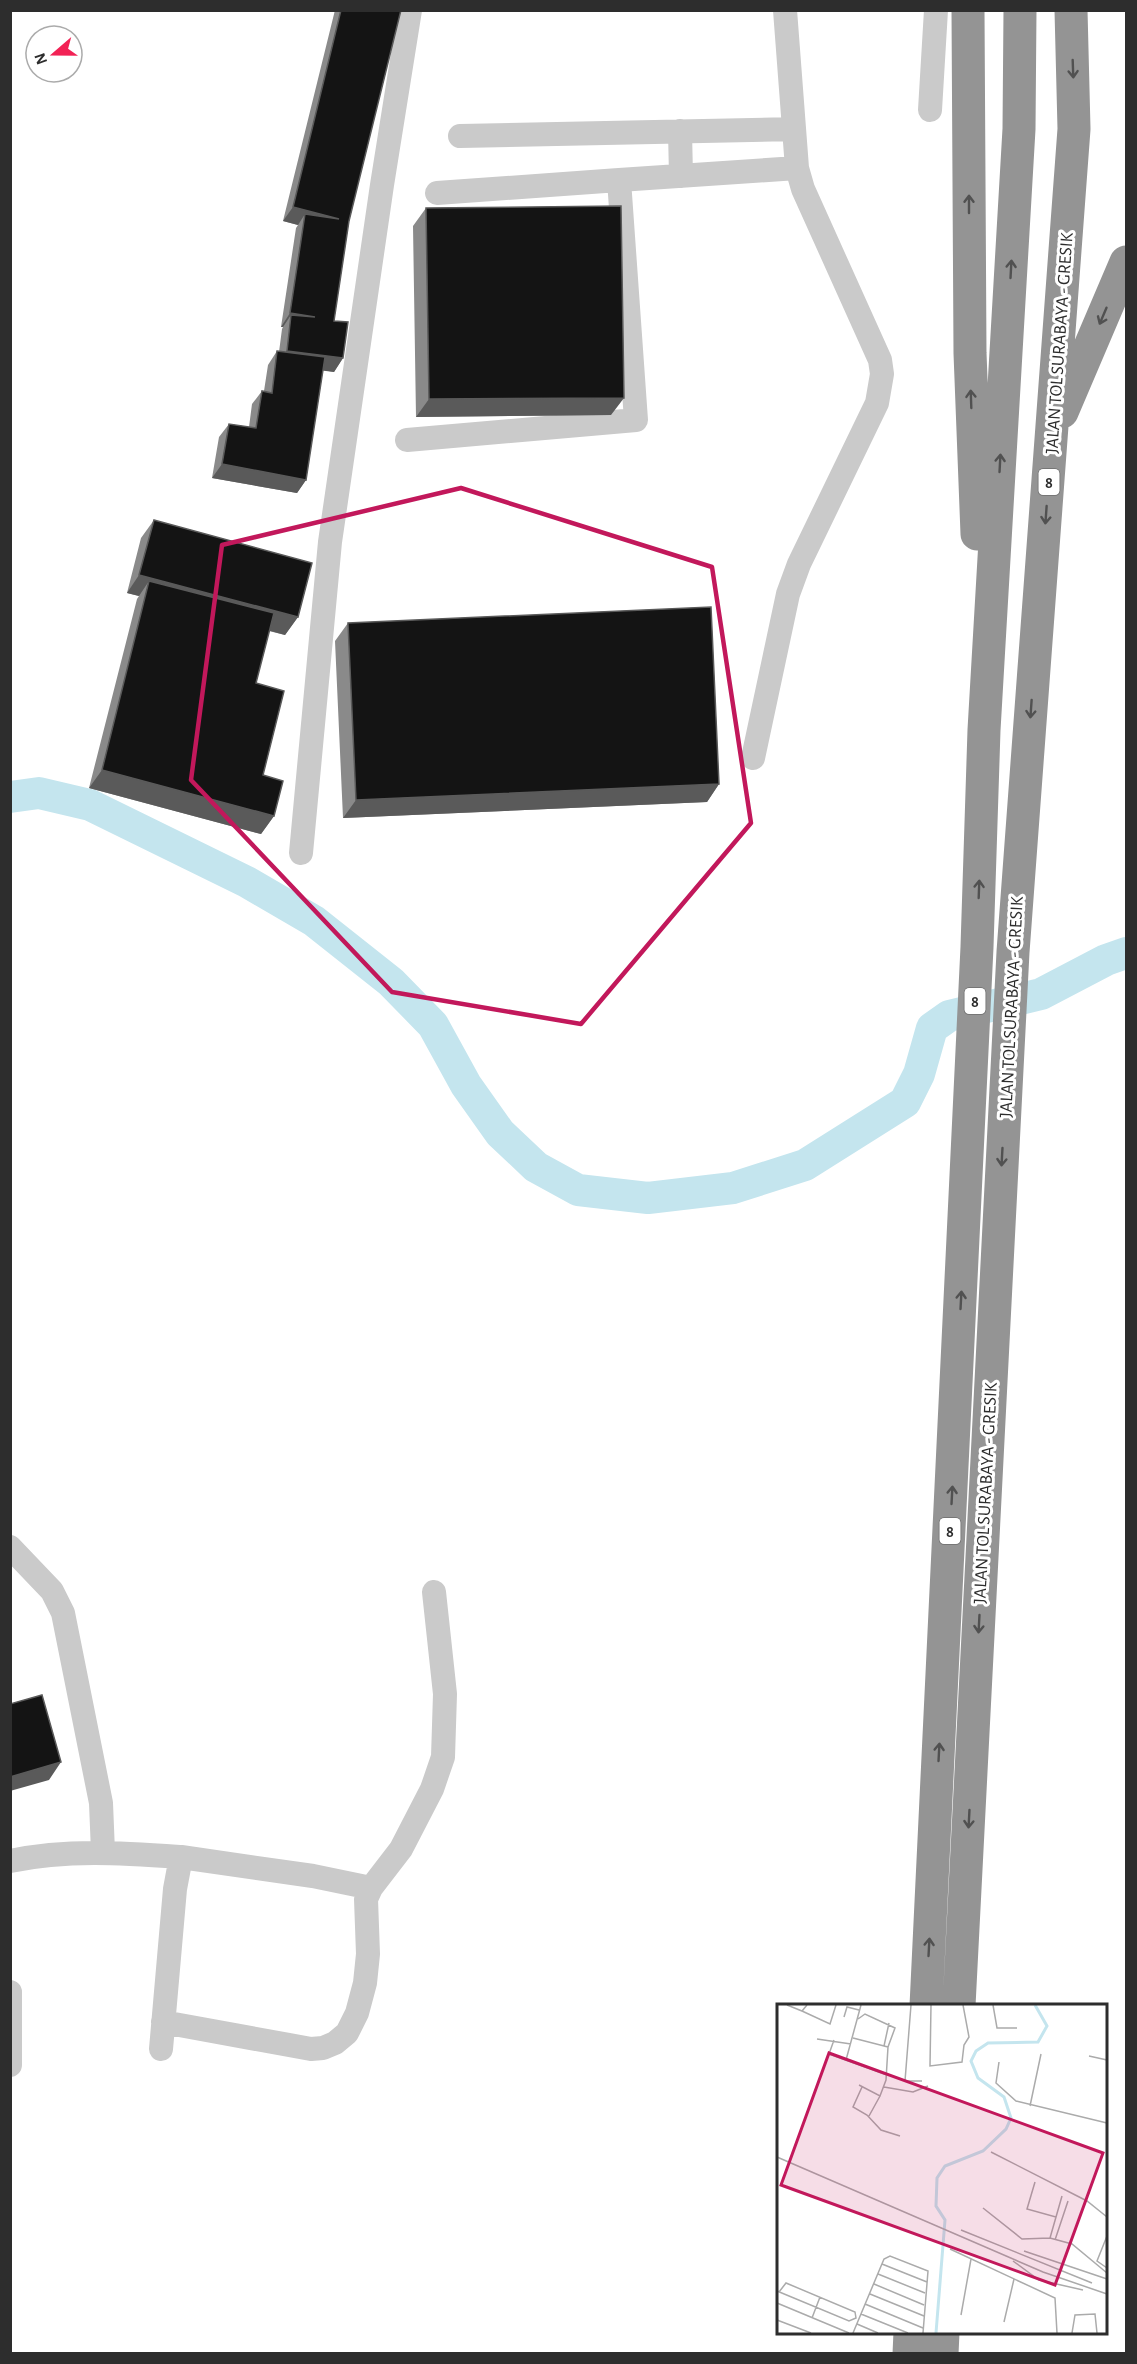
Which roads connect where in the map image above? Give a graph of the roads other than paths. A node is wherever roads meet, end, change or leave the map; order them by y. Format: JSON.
{"nodes":[{"id":1,"x":410,"y":10,"type":"edge"},
{"id":2,"x":786,"y":10,"type":"edge"},
{"id":3,"x":936,"y":10,"type":"edge"},
{"id":4,"x":968,"y":10,"type":"edge"},
{"id":5,"x":1020,"y":10,"type":"edge"},
{"id":6,"x":1071,"y":10,"type":"edge"},
{"id":7,"x":930,"y":110,"type":"dead end"},
{"id":8,"x":794,"y":129,"type":"junction"},
{"id":9,"x":680,"y":131,"type":"junction"},
{"id":10,"x":460,"y":136,"type":"dead end"},
{"id":11,"x":797,"y":168,"type":"junction"},
{"id":12,"x":681,"y":176,"type":"junction"},
{"id":13,"x":619,"y":180,"type":"junction"},
{"id":14,"x":437,"y":193,"type":"dead end"},
{"id":15,"x":1126,"y":262,"type":"edge"},
{"id":16,"x":1052,"y":436,"type":"junction"},
{"id":17,"x":407,"y":440,"type":"dead end"},
{"id":18,"x":984,"y":730,"type":"junction"},
{"id":19,"x":753,"y":758,"type":"dead end"},
{"id":20,"x":302,"y":853,"type":"dead end"},
{"id":21,"x":10,"y":1547,"type":"edge"},
{"id":22,"x":434,"y":1592,"type":"dead end"},
{"id":23,"x":103,"y":1852,"type":"junction"},
{"id":24,"x":181,"y":1857,"type":"junction"},
{"id":25,"x":10,"y":1861,"type":"edge"},
{"id":26,"x":371,"y":1888,"type":"junction"},
{"id":27,"x":10,"y":1992,"type":"edge"},
{"id":28,"x":926,"y":2004,"type":"edge"},
{"id":29,"x":959,"y":2004,"type":"edge"},
{"id":30,"x":163,"y":2022,"type":"junction"},
{"id":31,"x":161,"y":2049,"type":"dead end"},
{"id":32,"x":10,"y":2066,"type":"edge"},
{"id":33,"x":910,"y":2334,"type":"edge"},
{"id":34,"x":943,"y":2334,"type":"edge"},
{"id":35,"x":909,"y":2354,"type":"edge"},
{"id":36,"x":942,"y":2354,"type":"edge"}],
"edges":[{"from":1,"to":20,"type":"lane"},
{"from":2,"to":8,"type":"lane"},
{"from":3,"to":7,"type":"lane"},
{"from":18,"to":4,"type":"highway","one_way":true},
{"from":18,"to":5,"type":"highway","name":"JALAN TOL SURABAYA - GRESIK","number":"8","one_way":true},
{"from":6,"to":16,"type":"highway","name":"JALAN TOL SURABAYA - GRESIK","number":"8","one_way":true},
{"from":8,"to":9,"type":"lane"},
{"from":8,"to":11,"type":"lane"},
{"from":9,"to":10,"type":"lane"},
{"from":9,"to":12,"type":"lane"},
{"from":11,"to":12,"type":"lane"},
{"from":11,"to":19,"type":"lane"},
{"from":12,"to":13,"type":"lane"},
{"from":13,"to":14,"type":"lane"},
{"from":13,"to":17,"type":"lane"},
{"from":15,"to":16,"type":"highway","one_way":true},
{"from":16,"to":29,"type":"highway","name":"JALAN TOL SURABAYA - GRESIK","number":"8","one_way":true},
{"from":28,"to":18,"type":"highway","name":"JALAN TOL SURABAYA - GRESIK","number":"8","one_way":true},
{"from":21,"to":23,"type":"lane"},
{"from":22,"to":26,"type":"lane"},
{"from":23,"to":24,"type":"lane"},
{"from":23,"to":25,"type":"lane"},
{"from":24,"to":26,"type":"lane"},
{"from":24,"to":30,"type":"lane"},
{"from":26,"to":30,"type":"lane"},
{"from":27,"to":32,"type":"lane"},
{"from":30,"to":31,"type":"lane"},
{"from":33,"to":35,"type":"highway"},
{"from":34,"to":36,"type":"highway"}]}
